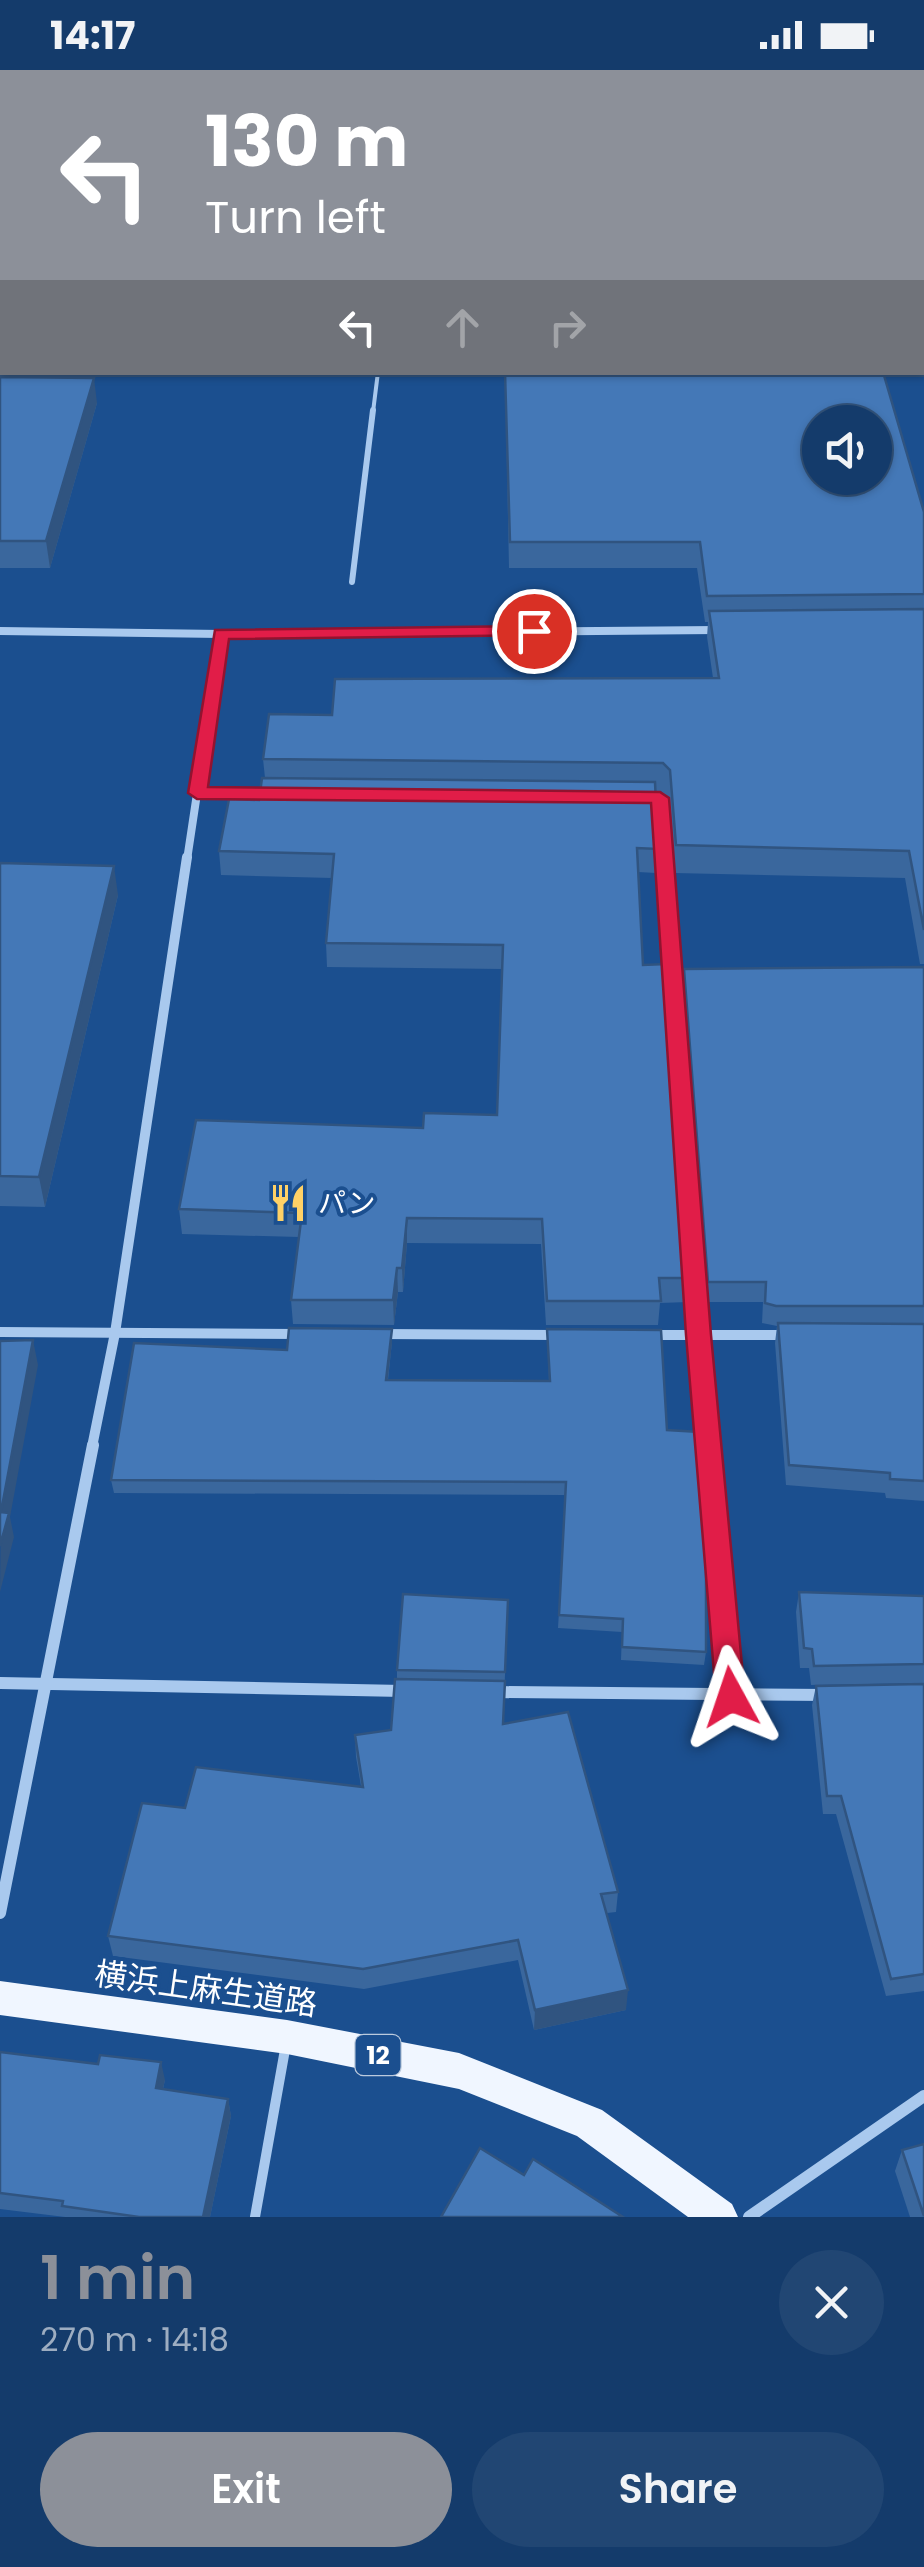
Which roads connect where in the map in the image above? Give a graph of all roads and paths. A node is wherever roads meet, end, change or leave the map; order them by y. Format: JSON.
{"nodes":[{"id":1,"x":378,"y":375,"type":"edge"},
{"id":2,"x":352,"y":582,"type":"dead end"},
{"id":3,"x":729,"y":630,"type":"edge"},
{"id":4,"x":0,"y":631,"type":"edge"},
{"id":5,"x":222,"y":634,"type":"junction"},
{"id":6,"x":197,"y":793,"type":"junction"},
{"id":7,"x":294,"y":794,"type":"edge"},
{"id":8,"x":621,"y":797,"type":"edge"},
{"id":9,"x":0,"y":1332,"type":"edge"},
{"id":10,"x":115,"y":1334,"type":"junction"},
{"id":11,"x":309,"y":1334,"type":"edge"},
{"id":12,"x":368,"y":1334,"type":"edge"},
{"id":13,"x":582,"y":1334,"type":"edge"},
{"id":14,"x":640,"y":1335,"type":"edge"},
{"id":15,"x":698,"y":1335,"type":"junction"},
{"id":16,"x":811,"y":1335,"type":"edge"},
{"id":17,"x":0,"y":1683,"type":"edge"},
{"id":18,"x":45,"y":1684,"type":"junction"},
{"id":19,"x":418,"y":1691,"type":"edge"},
{"id":20,"x":476,"y":1692,"type":"edge"},
{"id":21,"x":847,"y":1694,"type":"edge"},
{"id":22,"x":731,"y":1697,"type":"junction"},
{"id":23,"x":0,"y":1913,"type":"edge"},
{"id":24,"x":0,"y":1998,"type":"edge"},
{"id":25,"x":287,"y":2037,"type":"junction"},
{"id":26,"x":924,"y":2096,"type":"edge"},
{"id":27,"x":255,"y":2217,"type":"edge"},
{"id":28,"x":719,"y":2217,"type":"edge"},
{"id":29,"x":748,"y":2217,"type":"edge"}],
"edges":[{"from":1,"to":2,"type":"lane"},
{"from":3,"to":5,"type":"street"},
{"from":4,"to":5,"type":"street"},
{"from":5,"to":6,"type":"street"},
{"from":6,"to":7,"type":"street"},
{"from":6,"to":10,"type":"street"},
{"from":8,"to":15,"type":"street"},
{"from":9,"to":10,"type":"street"},
{"from":10,"to":11,"type":"street"},
{"from":10,"to":18,"type":"street"},
{"from":12,"to":13,"type":"street"},
{"from":14,"to":15,"type":"street"},
{"from":15,"to":16,"type":"street"},
{"from":15,"to":22,"type":"street"},
{"from":17,"to":18,"type":"street"},
{"from":18,"to":19,"type":"street"},
{"from":18,"to":23,"type":"street"},
{"from":20,"to":22,"type":"street"},
{"from":21,"to":22,"type":"street"},
{"from":24,"to":25,"type":"main road","name":"横浜上麻生道路","number":"12"},
{"from":25,"to":27,"type":"lane"},
{"from":25,"to":28,"type":"main road","name":"横浜上麻生道路","number":"12"},
{"from":26,"to":29,"type":"street"}]}
